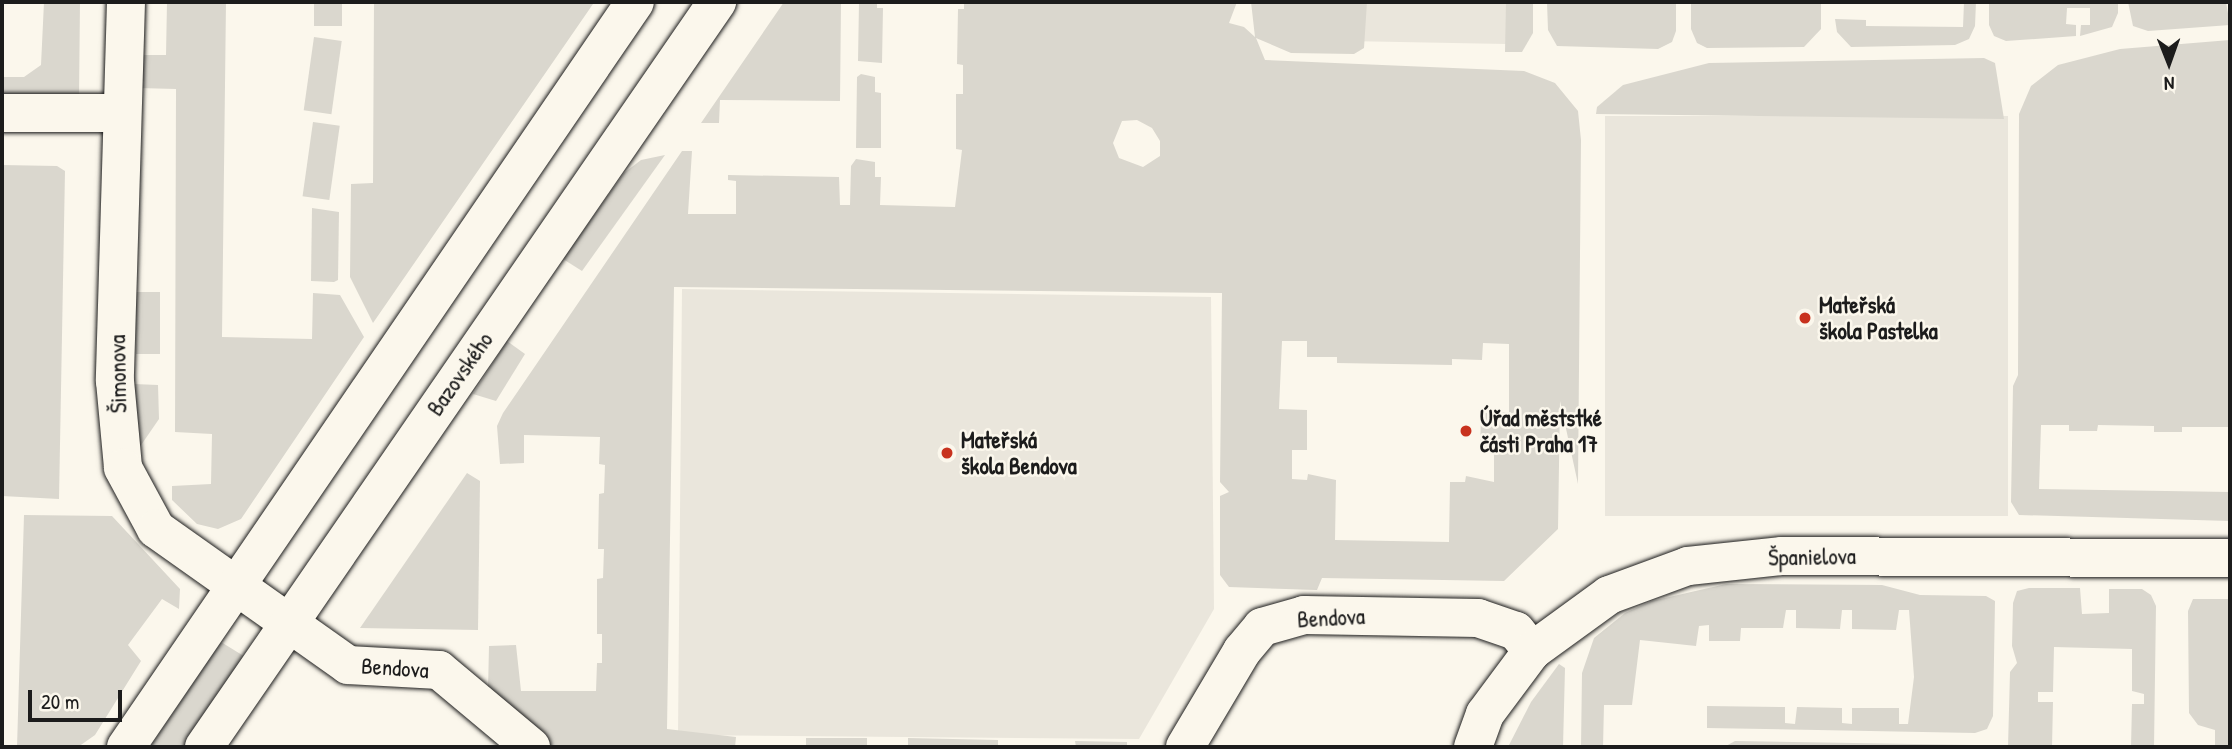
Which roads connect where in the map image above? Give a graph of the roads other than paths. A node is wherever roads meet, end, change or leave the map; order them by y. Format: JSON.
{"nodes":[{"id":1,"x":126,"y":2,"type":"edge"},
{"id":2,"x":635,"y":2,"type":"edge"},
{"id":3,"x":717,"y":2,"type":"edge"},
{"id":4,"x":2,"y":113,"type":"edge"},
{"id":5,"x":122,"y":113,"type":"junction"},
{"id":6,"x":2230,"y":558,"type":"edge"},
{"id":7,"x":235,"y":587,"type":"junction"},
{"id":8,"x":286,"y":623,"type":"junction"},
{"id":9,"x":1532,"y":651,"type":"junction"},
{"id":10,"x":126,"y":747,"type":"edge"},
{"id":11,"x":204,"y":747,"type":"edge"},
{"id":12,"x":531,"y":747,"type":"edge"},
{"id":13,"x":1185,"y":747,"type":"edge"},
{"id":14,"x":1474,"y":747,"type":"edge"}],
"edges":[{"from":1,"to":5,"type":"street","name":"Šimonova"},
{"from":2,"to":7,"type":"street"},
{"from":3,"to":8,"type":"street","name":"Bazovského"},
{"from":4,"to":5,"type":"street"},
{"from":5,"to":7,"type":"street","name":"Šimonova"},
{"from":6,"to":9,"type":"street","name":"Španielova"},
{"from":7,"to":8,"type":"street","name":"Šimonova"},
{"from":7,"to":10,"type":"street"},
{"from":8,"to":11,"type":"street","name":"Bazovského"},
{"from":8,"to":12,"type":"street","name":"Bendova"},
{"from":9,"to":13,"type":"street","name":"Bendova"},
{"from":9,"to":14,"type":"street","name":"Španielova"}]}
